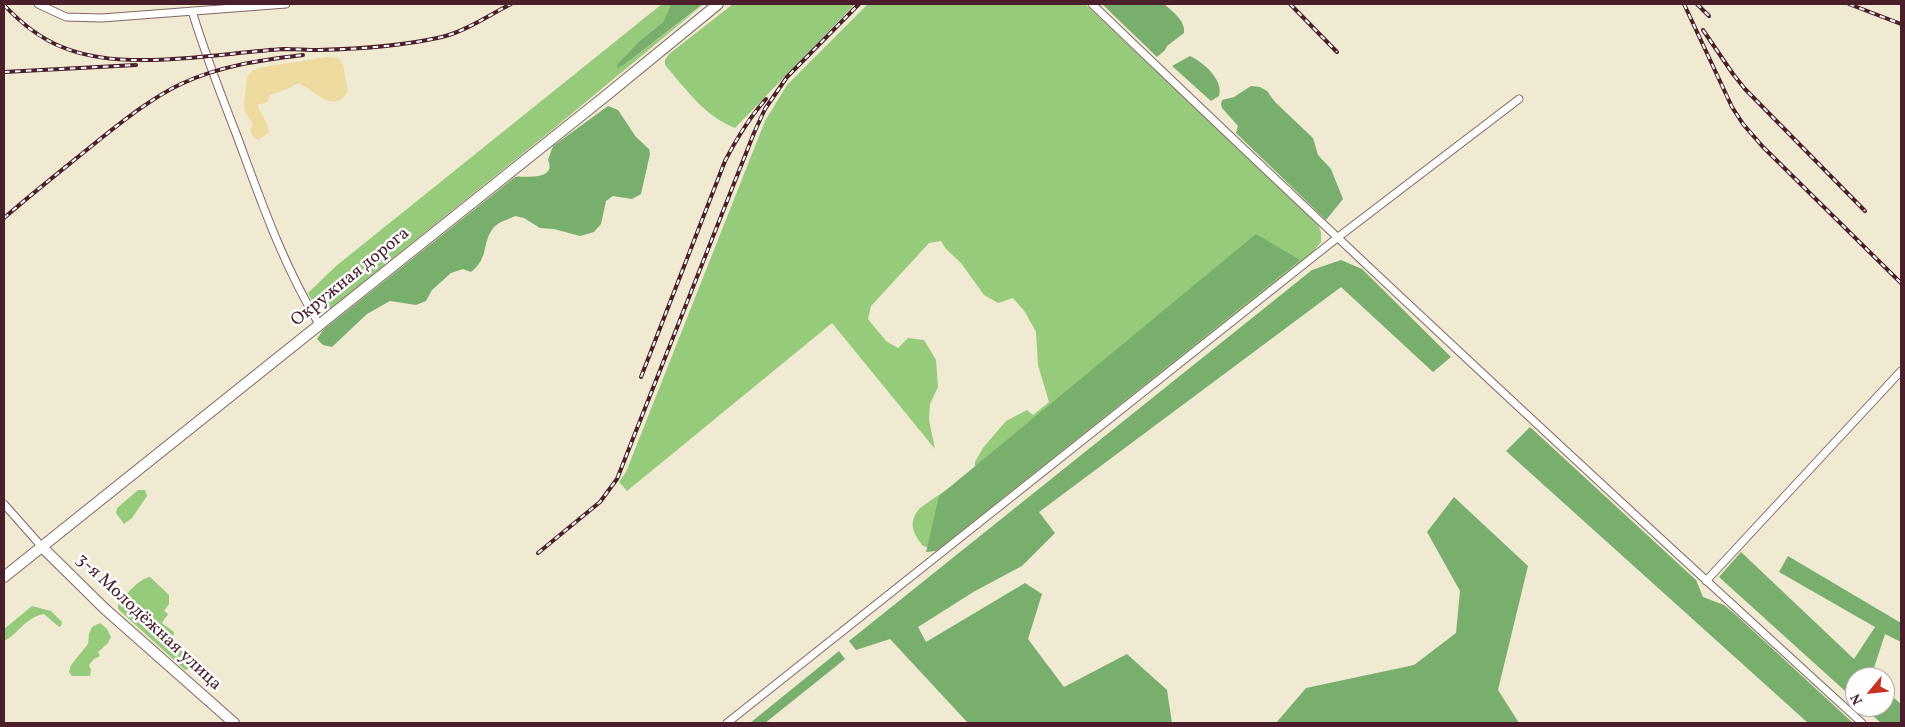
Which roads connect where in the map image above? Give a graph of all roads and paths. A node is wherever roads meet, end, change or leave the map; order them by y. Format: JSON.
{"nodes":[{"id":1,"x":38,"y":4,"type":"edge"},
{"id":2,"x":286,"y":4,"type":"edge"},
{"id":3,"x":718,"y":4,"type":"edge"},
{"id":4,"x":1092,"y":4,"type":"edge"},
{"id":5,"x":192,"y":11,"type":"junction"},
{"id":6,"x":1518,"y":100,"type":"dead end"},
{"id":7,"x":1337,"y":238,"type":"junction"},
{"id":8,"x":319,"y":324,"type":"junction"},
{"id":9,"x":1901,"y":371,"type":"edge"},
{"id":10,"x":4,"y":504,"type":"edge"},
{"id":11,"x":42,"y":546,"type":"junction"},
{"id":12,"x":4,"y":577,"type":"edge"},
{"id":13,"x":1706,"y":581,"type":"junction"},
{"id":14,"x":234,"y":723,"type":"edge"},
{"id":15,"x":727,"y":723,"type":"edge"},
{"id":16,"x":1862,"y":723,"type":"edge"}],
"edges":[{"from":1,"to":5,"type":"street"},
{"from":2,"to":5,"type":"street"},
{"from":3,"to":8,"type":"main road","name":"Окружная дорога"},
{"from":4,"to":7,"type":"street"},
{"from":5,"to":8,"type":"street"},
{"from":6,"to":7,"type":"street"},
{"from":7,"to":13,"type":"street"},
{"from":7,"to":15,"type":"street"},
{"from":8,"to":11,"type":"main road","name":"Окружная дорога"},
{"from":9,"to":13,"type":"street"},
{"from":10,"to":11,"type":"street"},
{"from":11,"to":12,"type":"main road","name":"Окружная дорога"},
{"from":11,"to":14,"type":"main road","name":"3-я Молодёжная улица"},
{"from":13,"to":16,"type":"street"}]}
